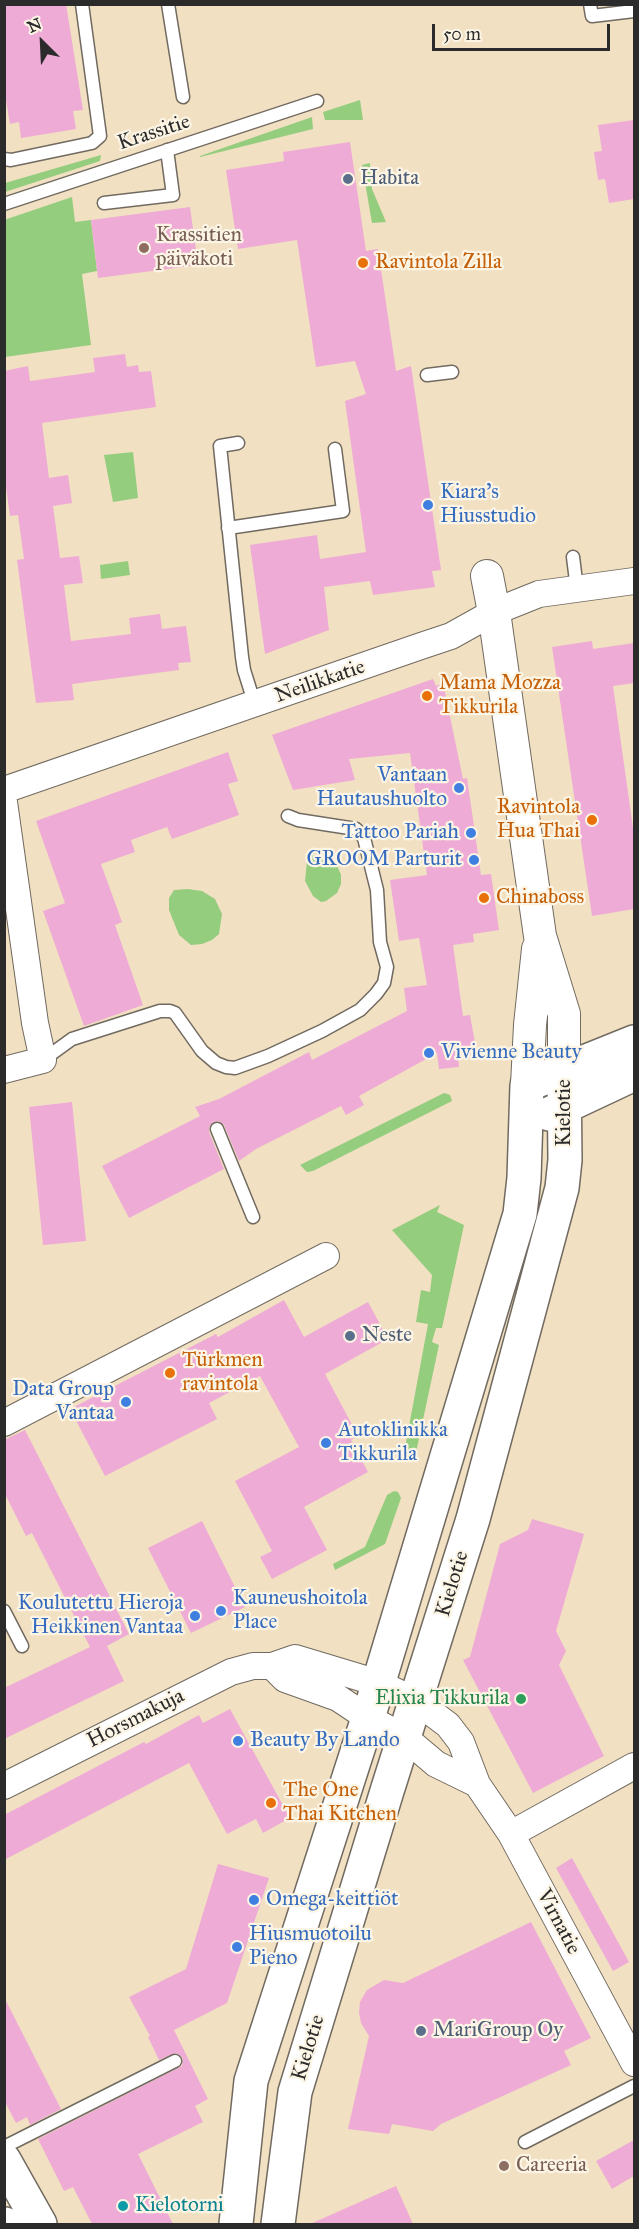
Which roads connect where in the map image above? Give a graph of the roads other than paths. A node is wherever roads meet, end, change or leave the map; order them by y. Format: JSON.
{"nodes":[{"id":1,"x":82,"y":4,"type":"edge"},
{"id":2,"x":168,"y":4,"type":"edge"},
{"id":3,"x":590,"y":4,"type":"edge"},
{"id":4,"x":634,"y":11,"type":"edge"},
{"id":5,"x":183,"y":97,"type":"dead end"},
{"id":6,"x":317,"y":100,"type":"dead end"},
{"id":7,"x":167,"y":150,"type":"junction"},
{"id":8,"x":4,"y":159,"type":"edge"},
{"id":9,"x":104,"y":203,"type":"dead end"},
{"id":10,"x":4,"y":204,"type":"edge"},
{"id":11,"x":452,"y":372,"type":"dead end"},
{"id":12,"x":427,"y":375,"type":"dead end"},
{"id":13,"x":238,"y":443,"type":"dead end"},
{"id":14,"x":334,"y":449,"type":"dead end"},
{"id":15,"x":228,"y":528,"type":"junction"},
{"id":16,"x":573,"y":557,"type":"dead end"},
{"id":17,"x":487,"y":576,"type":"dead end"},
{"id":18,"x":634,"y":581,"type":"edge"},
{"id":19,"x":577,"y":589,"type":"junction"},
{"id":20,"x":494,"y":612,"type":"junction"},
{"id":21,"x":255,"y":705,"type":"junction"},
{"id":22,"x":4,"y":790,"type":"edge"},
{"id":23,"x":4,"y":802,"type":"edge"},
{"id":24,"x":288,"y":816,"type":"dead end"},
{"id":25,"x":540,"y":936,"type":"junction"},
{"id":26,"x":634,"y":1042,"type":"edge"},
{"id":27,"x":43,"y":1060,"type":"junction"},
{"id":28,"x":4,"y":1070,"type":"edge"},
{"id":29,"x":564,"y":1070,"type":"junction"},
{"id":30,"x":634,"y":1074,"type":"edge"},
{"id":31,"x":526,"y":1085,"type":"junction"},
{"id":32,"x":566,"y":1106,"type":"junction"},
{"id":33,"x":525,"y":1124,"type":"junction"},
{"id":34,"x":217,"y":1129,"type":"dead end"},
{"id":35,"x":253,"y":1218,"type":"dead end"},
{"id":36,"x":326,"y":1256,"type":"dead end"},
{"id":37,"x":4,"y":1423,"type":"edge"},
{"id":38,"x":4,"y":1611,"type":"edge"},
{"id":39,"x":22,"y":1646,"type":"dead end"},
{"id":40,"x":272,"y":1666,"type":"junction"},
{"id":41,"x":378,"y":1683,"type":"junction"},
{"id":42,"x":416,"y":1701,"type":"junction"},
{"id":43,"x":368,"y":1718,"type":"junction"},
{"id":44,"x":404,"y":1737,"type":"junction"},
{"id":45,"x":634,"y":1766,"type":"edge"},
{"id":46,"x":477,"y":1784,"type":"junction"},
{"id":47,"x":4,"y":1786,"type":"edge"},
{"id":48,"x":511,"y":1834,"type":"junction"},
{"id":49,"x":175,"y":2061,"type":"dead end"},
{"id":50,"x":634,"y":2063,"type":"edge"},
{"id":51,"x":634,"y":2086,"type":"edge"},
{"id":52,"x":525,"y":2142,"type":"dead end"},
{"id":53,"x":5,"y":2159,"type":"edge"},
{"id":54,"x":40,"y":2224,"type":"edge"},
{"id":55,"x":236,"y":2224,"type":"edge"},
{"id":56,"x":278,"y":2224,"type":"edge"}],
"edges":[{"from":1,"to":8,"type":"lane"},
{"from":2,"to":5,"type":"lane"},
{"from":3,"to":4,"type":"lane"},
{"from":6,"to":7,"type":"lane","name":"Krassitie"},
{"from":7,"to":9,"type":"lane"},
{"from":7,"to":10,"type":"lane","name":"Krassitie"},
{"from":11,"to":12,"type":"lane"},
{"from":13,"to":15,"type":"lane"},
{"from":14,"to":15,"type":"lane"},
{"from":15,"to":21,"type":"lane"},
{"from":16,"to":19,"type":"lane"},
{"from":17,"to":20,"type":"street","name":"Kielotie"},
{"from":18,"to":19,"type":"street","name":"Neilikkatie"},
{"from":19,"to":20,"type":"street","name":"Neilikkatie"},
{"from":20,"to":21,"type":"street","name":"Neilikkatie"},
{"from":20,"to":25,"type":"street","name":"Kielotie"},
{"from":21,"to":22,"type":"street","name":"Neilikkatie"},
{"from":23,"to":27,"type":"street"},
{"from":24,"to":27,"type":"lane"},
{"from":25,"to":29,"type":"street","name":"Kielotie"},
{"from":25,"to":31,"type":"street","name":"Kielotie"},
{"from":26,"to":29,"type":"main road"},
{"from":27,"to":28,"type":"street"},
{"from":29,"to":31,"type":"main road"},
{"from":29,"to":32,"type":"main road","name":"Kielotie"},
{"from":30,"to":32,"type":"main road"},
{"from":31,"to":33,"type":"main road","name":"Kielotie"},
{"from":32,"to":33,"type":"main road"},
{"from":32,"to":42,"type":"main road","name":"Kielotie"},
{"from":33,"to":41,"type":"main road","name":"Kielotie"},
{"from":34,"to":35,"type":"lane"},
{"from":36,"to":37,"type":"street"},
{"from":38,"to":39,"type":"lane"},
{"from":40,"to":41,"type":"street","name":"Horsmakuja"},
{"from":40,"to":43,"type":"street"},
{"from":40,"to":47,"type":"street","name":"Horsmakuja"},
{"from":41,"to":42,"type":"street","name":"Virnatie"},
{"from":41,"to":43,"type":"main road","name":"Kielotie"},
{"from":42,"to":44,"type":"main road","name":"Kielotie"},
{"from":42,"to":46,"type":"street","name":"Virnatie"},
{"from":43,"to":44,"type":"street","name":"Virnatie"},
{"from":43,"to":55,"type":"main road","name":"Kielotie"},
{"from":44,"to":46,"type":"street","name":"Virnatie"},
{"from":44,"to":56,"type":"main road","name":"Kielotie"},
{"from":45,"to":48,"type":"street"},
{"from":46,"to":48,"type":"street","name":"Virnatie"},
{"from":48,"to":50,"type":"street","name":"Virnatie"},
{"from":49,"to":53,"type":"lane"},
{"from":51,"to":52,"type":"lane"},
{"from":53,"to":54,"type":"main road"}]}
